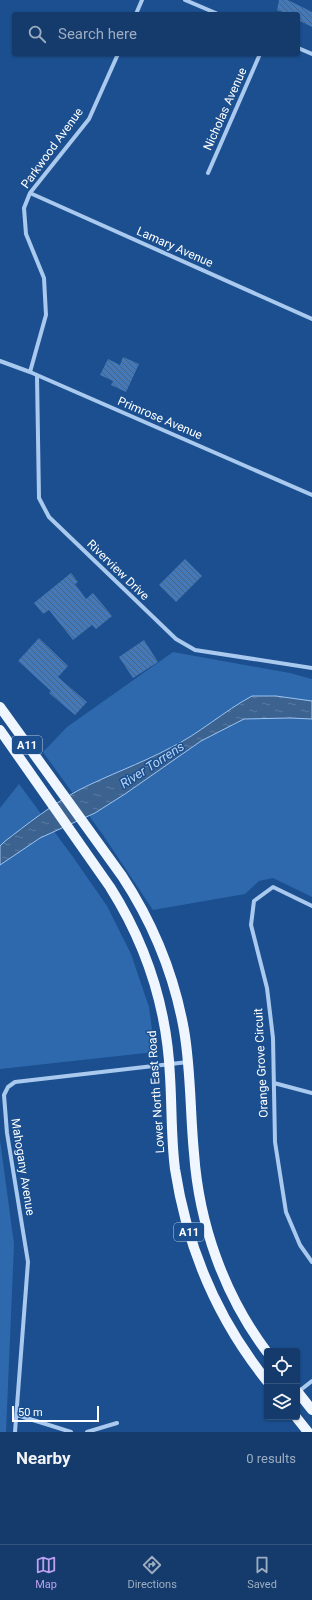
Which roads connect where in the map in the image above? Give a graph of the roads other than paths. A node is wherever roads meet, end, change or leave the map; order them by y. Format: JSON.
{"nodes":[{"id":1,"x":142,"y":0,"type":"edge"},
{"id":2,"x":185,"y":0,"type":"edge"},
{"id":3,"x":137,"y":12,"type":"edge"},
{"id":4,"x":213,"y":12,"type":"edge"},
{"id":5,"x":300,"y":49,"type":"edge"},
{"id":6,"x":312,"y":54,"type":"edge"},
{"id":7,"x":117,"y":56,"type":"edge"},
{"id":8,"x":259,"y":56,"type":"edge"},
{"id":9,"x":208,"y":173,"type":"dead end"},
{"id":10,"x":30,"y":193,"type":"junction"},
{"id":11,"x":312,"y":319,"type":"edge"},
{"id":12,"x":0,"y":361,"type":"edge"},
{"id":13,"x":30,"y":372,"type":"junction"},
{"id":14,"x":37,"y":376,"type":"junction"},
{"id":15,"x":312,"y":495,"type":"edge"},
{"id":16,"x":312,"y":668,"type":"edge"},
{"id":17,"x":0,"y":707,"type":"edge"},
{"id":18,"x":0,"y":730,"type":"edge"},
{"id":19,"x":312,"y":906,"type":"edge"},
{"id":20,"x":188,"y":1062,"type":"junction"},
{"id":21,"x":169,"y":1063,"type":"junction"},
{"id":22,"x":274,"y":1083,"type":"junction"},
{"id":23,"x":312,"y":1093,"type":"edge"},
{"id":24,"x":312,"y":1262,"type":"edge"},
{"id":25,"x":264,"y":1348,"type":"edge"},
{"id":26,"x":264,"y":1377,"type":"edge"},
{"id":27,"x":312,"y":1381,"type":"edge"},
{"id":28,"x":300,"y":1391,"type":"edge"},
{"id":29,"x":300,"y":1396,"type":"edge"},
{"id":30,"x":312,"y":1410,"type":"edge"},
{"id":31,"x":17,"y":1415,"type":"junction"},
{"id":32,"x":298,"y":1420,"type":"edge"},
{"id":33,"x":117,"y":1423,"type":"dead end"},
{"id":34,"x":15,"y":1432,"type":"edge"},
{"id":35,"x":71,"y":1432,"type":"edge"},
{"id":36,"x":87,"y":1432,"type":"edge"},
{"id":37,"x":308,"y":1432,"type":"edge"}],
"edges":[{"from":1,"to":3,"type":"street"},
{"from":2,"to":4,"type":"street"},
{"from":5,"to":6,"type":"street"},
{"from":7,"to":10,"type":"street","name":"Parkwood Avenue"},
{"from":8,"to":9,"type":"street","name":"Nicholas Avenue"},
{"from":10,"to":11,"type":"street","name":"Lamary Avenue"},
{"from":10,"to":13,"type":"street","name":"Parkwood Avenue"},
{"from":12,"to":13,"type":"street","name":"Primrose Avenue"},
{"from":13,"to":14,"type":"street","name":"Primrose Avenue"},
{"from":14,"to":15,"type":"street","name":"Primrose Avenue"},
{"from":14,"to":16,"type":"street","name":"Riverview Drive"},
{"from":17,"to":20,"type":"main road","number":"A11"},
{"from":18,"to":21,"type":"main road","name":"Lower North East Road","number":"A11"},
{"from":19,"to":22,"type":"street","name":"Orange Grove Circuit"},
{"from":20,"to":21,"type":"street","name":"Mahogany Avenue"},
{"from":20,"to":25,"type":"main road","number":"A11"},
{"from":21,"to":26,"type":"main road","name":"Lower North East Road","number":"A11"},
{"from":21,"to":31,"type":"street","name":"Mahogany Avenue"},
{"from":22,"to":23,"type":"street"},
{"from":22,"to":24,"type":"street","name":"Orange Grove Circuit"},
{"from":27,"to":28,"type":"street"},
{"from":29,"to":30,"type":"main road"},
{"from":31,"to":34,"type":"street","name":"Mahogany Avenue"},
{"from":31,"to":35,"type":"street"},
{"from":32,"to":37,"type":"main road"},
{"from":33,"to":36,"type":"street"}]}
